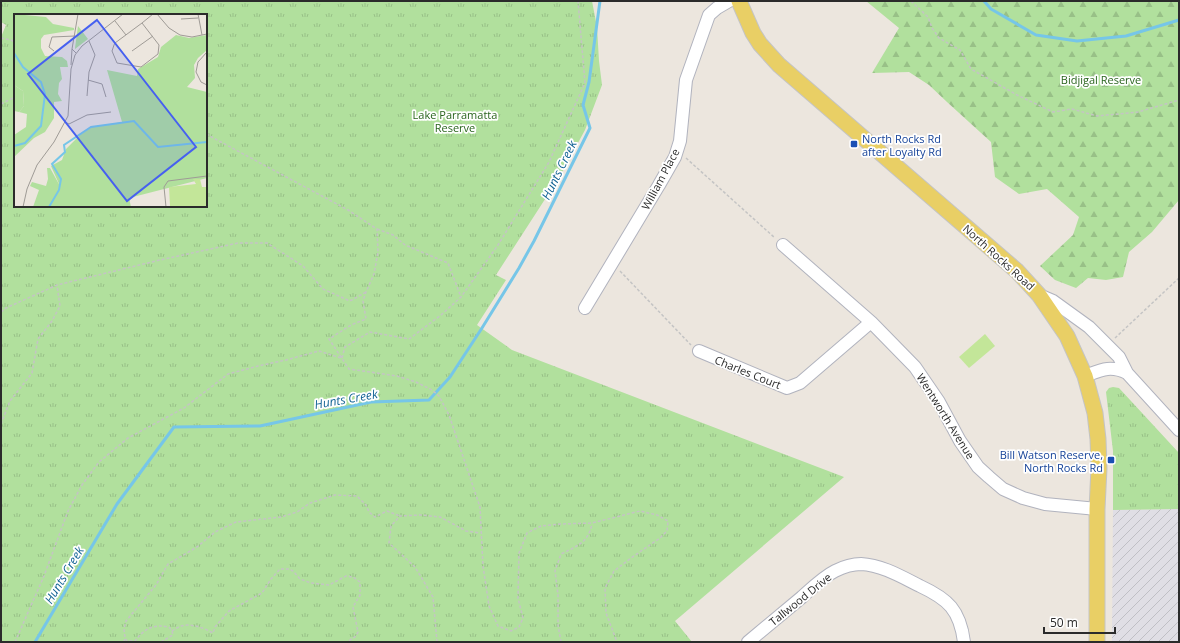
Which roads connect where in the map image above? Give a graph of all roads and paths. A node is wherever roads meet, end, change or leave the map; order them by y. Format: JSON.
{"nodes":[{"id":1,"x":578,"y":1,"type":"edge"},
{"id":2,"x":728,"y":1,"type":"edge"},
{"id":3,"x":739,"y":1,"type":"edge"},
{"id":4,"x":911,"y":1,"type":"edge"},
{"id":5,"x":1,"y":38,"type":"edge"},
{"id":6,"x":14,"y":42,"type":"edge"},
{"id":7,"x":14,"y":98,"type":"edge"},
{"id":8,"x":1179,"y":100,"type":"edge"},
{"id":9,"x":1,"y":104,"type":"edge"},
{"id":10,"x":207,"y":135,"type":"edge"},
{"id":11,"x":677,"y":150,"type":"junction"},
{"id":12,"x":377,"y":230,"type":"junction"},
{"id":13,"x":782,"y":245,"type":"joint"},
{"id":14,"x":612,"y":262,"type":"junction"},
{"id":15,"x":1179,"y":278,"type":"edge"},
{"id":16,"x":57,"y":285,"type":"junction"},
{"id":17,"x":366,"y":292,"type":"junction"},
{"id":18,"x":1039,"y":295,"type":"junction"},
{"id":19,"x":461,"y":297,"type":"junction"},
{"id":20,"x":585,"y":308,"type":"dead end"},
{"id":21,"x":1,"y":312,"type":"edge"},
{"id":22,"x":871,"y":322,"type":"junction"},
{"id":23,"x":1113,"y":339,"type":"dead end"},
{"id":24,"x":699,"y":351,"type":"joint"},
{"id":25,"x":342,"y":358,"type":"junction"},
{"id":26,"x":1127,"y":373,"type":"junction"},
{"id":27,"x":1085,"y":376,"type":"junction"},
{"id":28,"x":1,"y":424,"type":"edge"},
{"id":29,"x":1179,"y":430,"type":"edge"},
{"id":30,"x":1097,"y":509,"type":"junction"},
{"id":31,"x":400,"y":516,"type":"junction"},
{"id":32,"x":592,"y":523,"type":"junction"},
{"id":33,"x":480,"y":532,"type":"junction"},
{"id":34,"x":172,"y":631,"type":"junction"},
{"id":35,"x":125,"y":638,"type":"junction"},
{"id":36,"x":15,"y":642,"type":"edge"},
{"id":37,"x":124,"y":642,"type":"edge"},
{"id":38,"x":161,"y":642,"type":"edge"},
{"id":39,"x":348,"y":642,"type":"edge"},
{"id":40,"x":437,"y":642,"type":"edge"},
{"id":41,"x":561,"y":642,"type":"edge"},
{"id":42,"x":617,"y":642,"type":"edge"},
{"id":43,"x":748,"y":642,"type":"edge"},
{"id":44,"x":964,"y":642,"type":"edge"},
{"id":45,"x":1097,"y":642,"type":"edge"}],
"edges":[{"from":1,"to":19,"type":"path"},
{"from":2,"to":11,"type":"street","name":"William Place"},
{"from":3,"to":18,"type":"main road","name":"North Rocks Road"},
{"from":4,"to":8,"type":"path"},
{"from":5,"to":6,"type":"path"},
{"from":7,"to":9,"type":"path"},
{"from":10,"to":12,"type":"path"},
{"from":11,"to":13,"type":"path"},
{"from":11,"to":14,"type":"street","name":"William Place"},
{"from":12,"to":17,"type":"path"},
{"from":12,"to":19,"type":"path"},
{"from":13,"to":22,"type":"street","name":"Wentworth Avenue"},
{"from":14,"to":20,"type":"street","name":"William Place"},
{"from":14,"to":24,"type":"path"},
{"from":15,"to":23,"type":"path"},
{"from":16,"to":17,"type":"path"},
{"from":16,"to":21,"type":"path"},
{"from":16,"to":28,"type":"path"},
{"from":17,"to":25,"type":"path"},
{"from":18,"to":26,"type":"street"},
{"from":18,"to":27,"type":"main road","name":"North Rocks Road"},
{"from":19,"to":25,"type":"path"},
{"from":22,"to":24,"type":"street","name":"Charles Court"},
{"from":22,"to":30,"type":"street","name":"Wentworth Avenue"},
{"from":25,"to":33,"type":"path"},
{"from":25,"to":36,"type":"path"},
{"from":26,"to":27,"type":"street"},
{"from":26,"to":29,"type":"street"},
{"from":27,"to":30,"type":"main road","name":"North Rocks Road"},
{"from":30,"to":45,"type":"main road","name":"North Rocks Road"},
{"from":31,"to":33,"type":"path"},
{"from":31,"to":35,"type":"path"},
{"from":31,"to":40,"type":"path"},
{"from":32,"to":33,"type":"path"},
{"from":32,"to":41,"type":"path"},
{"from":32,"to":42,"type":"path"},
{"from":34,"to":35,"type":"path"},
{"from":34,"to":38,"type":"path"},
{"from":34,"to":39,"type":"path"},
{"from":35,"to":37,"type":"path"},
{"from":43,"to":44,"type":"street","name":"Tallwood Drive"}]}
